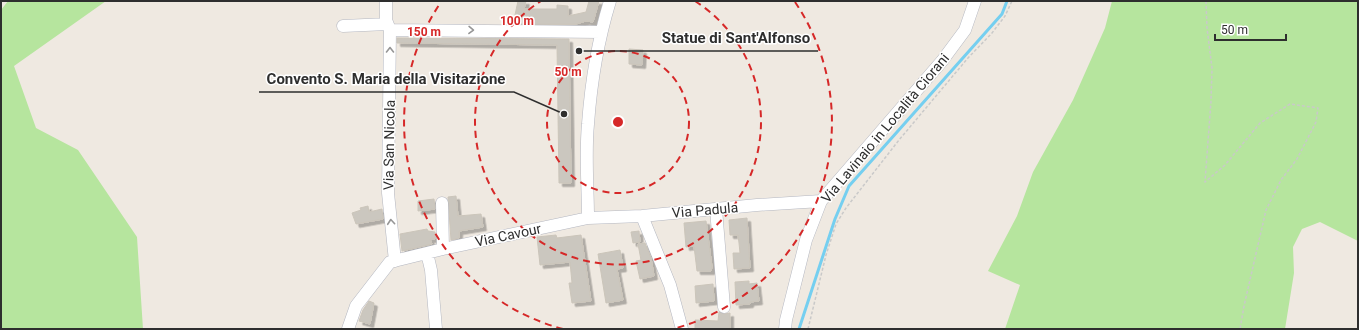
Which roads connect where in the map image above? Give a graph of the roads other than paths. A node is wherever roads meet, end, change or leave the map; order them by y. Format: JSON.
{"nodes":[{"id":1,"x":386,"y":1,"type":"edge"},
{"id":2,"x":610,"y":1,"type":"edge"},
{"id":3,"x":975,"y":1,"type":"edge"},
{"id":4,"x":343,"y":26,"type":"dead end"},
{"id":5,"x":389,"y":27,"type":"junction"},
{"id":6,"x":601,"y":32,"type":"junction"},
{"id":7,"x":821,"y":201,"type":"junction"},
{"id":8,"x":442,"y":203,"type":"dead end"},
{"id":9,"x":716,"y":209,"type":"junction"},
{"id":10,"x":642,"y":216,"type":"junction"},
{"id":11,"x":588,"y":218,"type":"junction"},
{"id":12,"x":443,"y":249,"type":"junction"},
{"id":13,"x":427,"y":253,"type":"junction"},
{"id":14,"x":395,"y":261,"type":"junction"},
{"id":15,"x":724,"y":307,"type":"dead end"},
{"id":16,"x":348,"y":329,"type":"edge"},
{"id":17,"x":436,"y":329,"type":"edge"},
{"id":18,"x":682,"y":329,"type":"edge"},
{"id":19,"x":785,"y":329,"type":"edge"}],
"edges":[{"from":1,"to":5,"type":"street","name":"Via San Nicola"},
{"from":2,"to":6,"type":"street"},
{"from":3,"to":7,"type":"street","name":"Via Lavinaio in Località Ciorani"},
{"from":4,"to":5,"type":"street"},
{"from":5,"to":6,"type":"street","one_way":true},
{"from":14,"to":5,"type":"street","name":"Via San Nicola","one_way":true},
{"from":6,"to":11,"type":"street"},
{"from":7,"to":9,"type":"street","name":"Via Padula"},
{"from":7,"to":19,"type":"street","name":"Via Lavinaio in Località Ciorani"},
{"from":8,"to":12,"type":"street"},
{"from":9,"to":10,"type":"street","name":"Via Padula"},
{"from":9,"to":15,"type":"street"},
{"from":10,"to":11,"type":"street","name":"Via Padula"},
{"from":10,"to":18,"type":"street"},
{"from":11,"to":12,"type":"street","name":"Via Cavour"},
{"from":12,"to":13,"type":"street","name":"Via Cavour"},
{"from":13,"to":14,"type":"street","name":"Via Cavour"},
{"from":13,"to":17,"type":"street"},
{"from":14,"to":16,"type":"street"}]}
